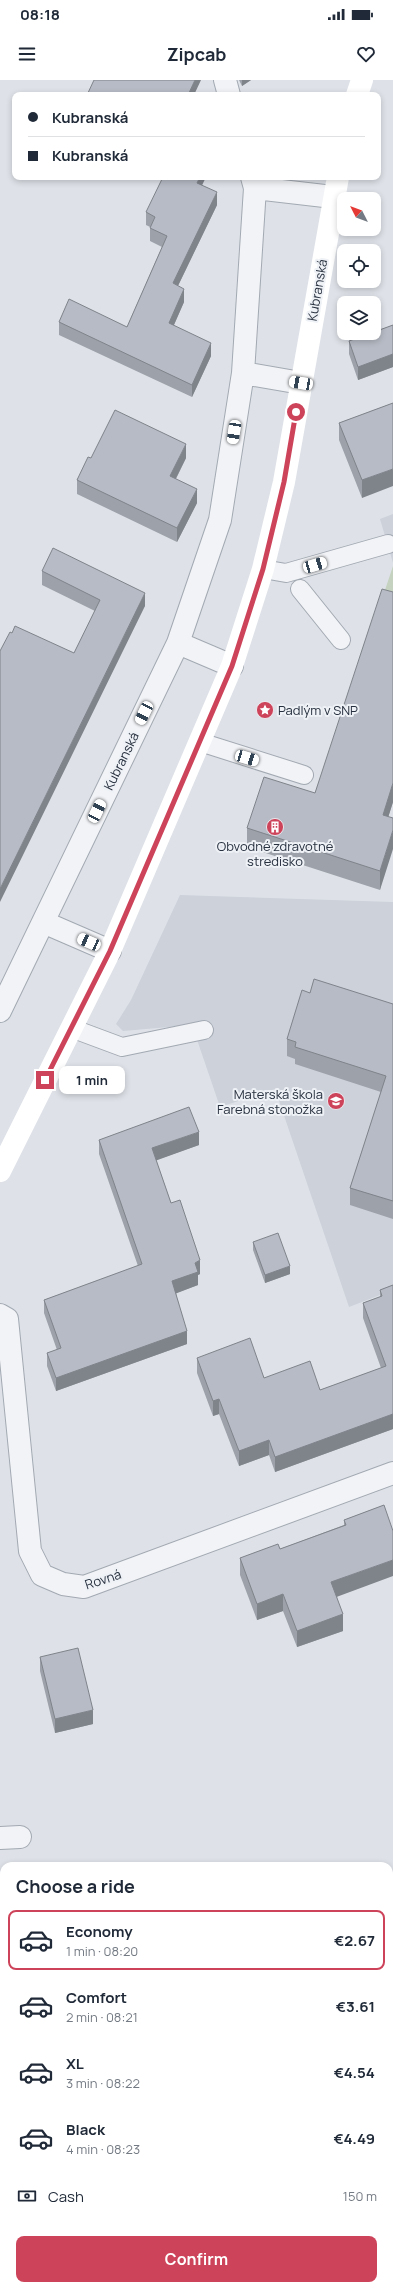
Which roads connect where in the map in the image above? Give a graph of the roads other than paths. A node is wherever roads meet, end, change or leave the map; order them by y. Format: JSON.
{"nodes":[{"id":1,"x":225,"y":80,"type":"edge"},
{"id":2,"x":362,"y":80,"type":"edge"},
{"id":3,"x":229,"y":92,"type":"edge"},
{"id":4,"x":358,"y":92,"type":"edge"},
{"id":5,"x":254,"y":183,"type":"edge"},
{"id":6,"x":335,"y":187,"type":"edge"},
{"id":7,"x":243,"y":373,"type":"junction"},
{"id":8,"x":301,"y":383,"type":"junction"},
{"id":9,"x":388,"y":544,"type":"dead end"},
{"id":10,"x":263,"y":569,"type":"junction"},
{"id":11,"x":300,"y":589,"type":"dead end"},
{"id":12,"x":341,"y":640,"type":"dead end"},
{"id":13,"x":178,"y":643,"type":"junction"},
{"id":14,"x":232,"y":666,"type":"junction"},
{"id":15,"x":200,"y":742,"type":"junction"},
{"id":16,"x":304,"y":775,"type":"dead end"},
{"id":17,"x":43,"y":922,"type":"junction"},
{"id":18,"x":110,"y":951,"type":"junction"},
{"id":19,"x":0,"y":1011,"type":"edge"},
{"id":20,"x":71,"y":1028,"type":"junction"},
{"id":21,"x":204,"y":1030,"type":"dead end"},
{"id":22,"x":0,"y":1171,"type":"edge"},
{"id":23,"x":0,"y":1315,"type":"edge"},
{"id":24,"x":393,"y":1473,"type":"edge"}],
"edges":[{"from":1,"to":3,"type":"street"},
{"from":2,"to":4,"type":"street"},
{"from":5,"to":6,"type":"street","name":"Kubranská"},
{"from":5,"to":7,"type":"street","name":"Kubranská"},
{"from":6,"to":8,"type":"street","name":"Kubranská"},
{"from":7,"to":8,"type":"street"},
{"from":7,"to":13,"type":"street","name":"Kubranská"},
{"from":8,"to":10,"type":"street","name":"Kubranská"},
{"from":9,"to":10,"type":"lane"},
{"from":10,"to":14,"type":"street","name":"Kubranská"},
{"from":11,"to":12,"type":"lane"},
{"from":13,"to":14,"type":"street"},
{"from":13,"to":17,"type":"street","name":"Kubranská"},
{"from":14,"to":15,"type":"street","name":"Kubranská"},
{"from":15,"to":16,"type":"lane"},
{"from":15,"to":18,"type":"street","name":"Kubranská"},
{"from":17,"to":18,"type":"street"},
{"from":17,"to":19,"type":"street","name":"Kubranská"},
{"from":18,"to":20,"type":"street","name":"Kubranská"},
{"from":20,"to":21,"type":"lane"},
{"from":20,"to":22,"type":"street","name":"Kubranská"},
{"from":23,"to":24,"type":"street","name":"Rovná"}]}
